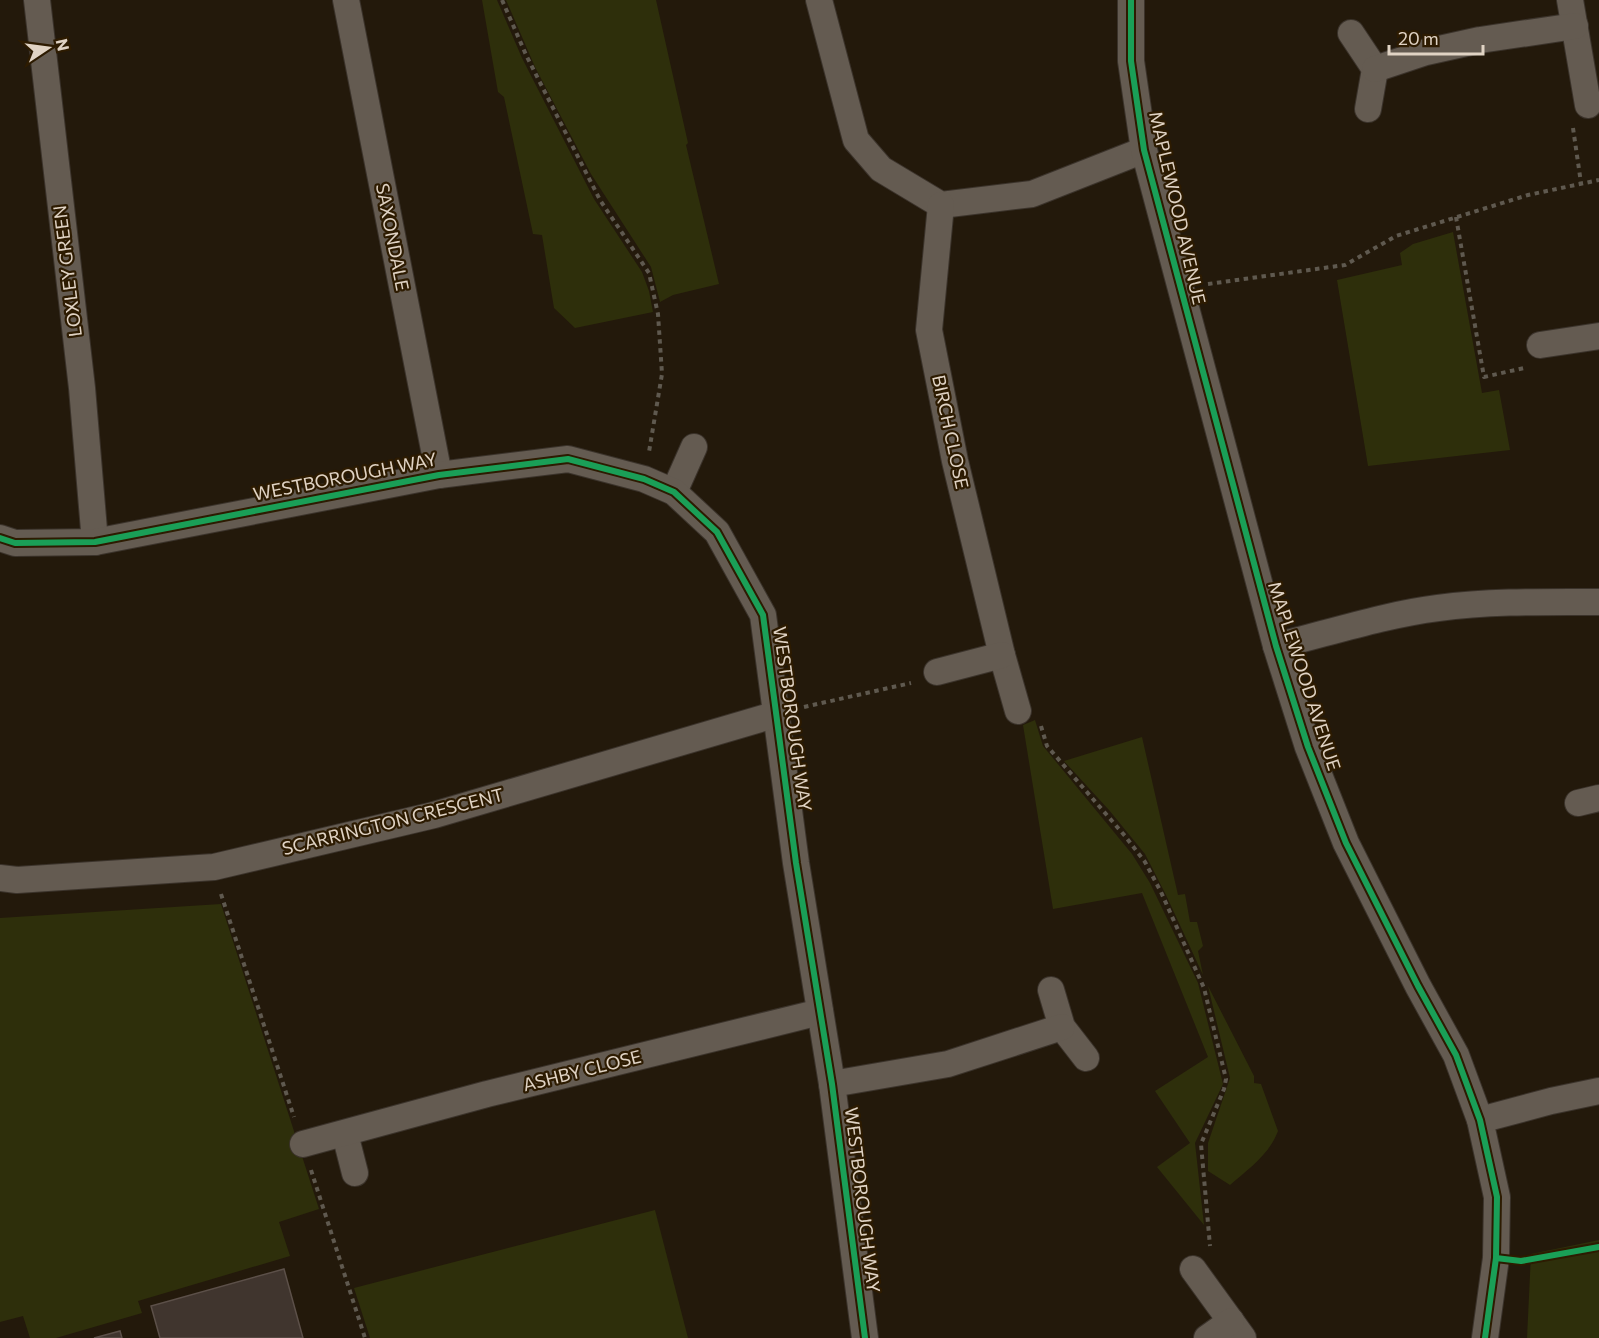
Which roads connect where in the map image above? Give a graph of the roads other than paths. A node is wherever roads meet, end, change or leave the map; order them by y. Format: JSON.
{"nodes":[{"id":1,"x":37,"y":0,"type":"edge"},
{"id":2,"x":345,"y":0,"type":"edge"},
{"id":3,"x":819,"y":0,"type":"edge"},
{"id":4,"x":1131,"y":0,"type":"edge"},
{"id":5,"x":1570,"y":0,"type":"edge"},
{"id":6,"x":1575,"y":26,"type":"junction"},
{"id":7,"x":1351,"y":33,"type":"dead end"},
{"id":8,"x":1375,"y":69,"type":"junction"},
{"id":9,"x":1588,"y":105,"type":"road end"},
{"id":10,"x":1368,"y":109,"type":"dead end"},
{"id":11,"x":1144,"y":150,"type":"junction"},
{"id":12,"x":941,"y":205,"type":"junction"},
{"id":13,"x":1599,"y":336,"type":"edge"},
{"id":14,"x":1540,"y":345,"type":"road end"},
{"id":15,"x":694,"y":447,"type":"dead end"},
{"id":16,"x":439,"y":475,"type":"junction"},
{"id":17,"x":674,"y":492,"type":"junction"},
{"id":18,"x":0,"y":538,"type":"edge"},
{"id":19,"x":95,"y":542,"type":"junction"},
{"id":20,"x":1599,"y":602,"type":"edge"},
{"id":21,"x":1276,"y":646,"type":"junction"},
{"id":22,"x":1002,"y":655,"type":"junction"},
{"id":23,"x":937,"y":672,"type":"road end"},
{"id":24,"x":1018,"y":711,"type":"road end"},
{"id":25,"x":777,"y":714,"type":"junction"},
{"id":26,"x":0,"y":878,"type":"edge"},
{"id":27,"x":1052,"y":990,"type":"dead end"},
{"id":28,"x":820,"y":1012,"type":"junction"},
{"id":29,"x":1062,"y":1027,"type":"junction"},
{"id":30,"x":1086,"y":1058,"type":"dead end"},
{"id":31,"x":832,"y":1084,"type":"junction"},
{"id":32,"x":1599,"y":1091,"type":"edge"},
{"id":33,"x":1480,"y":1120,"type":"junction"},
{"id":34,"x":345,"y":1134,"type":"junction"},
{"id":35,"x":303,"y":1144,"type":"road end"},
{"id":36,"x":355,"y":1173,"type":"dead end"},
{"id":37,"x":1193,"y":1269,"type":"road end"},
{"id":38,"x":1237,"y":1330,"type":"edge"},
{"id":39,"x":865,"y":1338,"type":"edge"},
{"id":40,"x":1207,"y":1338,"type":"edge"},
{"id":41,"x":1485,"y":1338,"type":"edge"}],
"edges":[{"from":1,"to":19,"type":"street","name":"LOXLEY GREEN"},
{"from":2,"to":16,"type":"street","name":"SAXONDALE"},
{"from":3,"to":12,"type":"street"},
{"from":4,"to":11,"type":"street","name":"MAPLEWOOD AVENUE"},
{"from":5,"to":6,"type":"street"},
{"from":6,"to":8,"type":"street"},
{"from":6,"to":9,"type":"street"},
{"from":7,"to":8,"type":"street"},
{"from":8,"to":10,"type":"street"},
{"from":11,"to":12,"type":"street"},
{"from":11,"to":21,"type":"street","name":"MAPLEWOOD AVENUE"},
{"from":12,"to":22,"type":"street","name":"BIRCH CLOSE"},
{"from":13,"to":14,"type":"street"},
{"from":15,"to":17,"type":"street"},
{"from":16,"to":17,"type":"street","name":"WESTBOROUGH WAY"},
{"from":16,"to":19,"type":"street","name":"WESTBOROUGH WAY"},
{"from":17,"to":25,"type":"street","name":"WESTBOROUGH WAY"},
{"from":18,"to":19,"type":"street","name":"WESTBOROUGH WAY"},
{"from":20,"to":21,"type":"street"},
{"from":21,"to":33,"type":"street","name":"MAPLEWOOD AVENUE"},
{"from":22,"to":23,"type":"street"},
{"from":22,"to":24,"type":"street","name":"BIRCH CLOSE"},
{"from":25,"to":26,"type":"street","name":"SCARRINGTON CRESCENT"},
{"from":25,"to":28,"type":"street","name":"WESTBOROUGH WAY"},
{"from":27,"to":29,"type":"street"},
{"from":28,"to":31,"type":"street","name":"WESTBOROUGH WAY"},
{"from":28,"to":34,"type":"street","name":"ASHBY CLOSE"},
{"from":29,"to":30,"type":"street"},
{"from":29,"to":31,"type":"street"},
{"from":31,"to":39,"type":"street","name":"WESTBOROUGH WAY"},
{"from":32,"to":33,"type":"street"},
{"from":33,"to":41,"type":"street","name":"MAPLEWOOD AVENUE"},
{"from":34,"to":35,"type":"street","name":"ASHBY CLOSE"},
{"from":34,"to":36,"type":"street"},
{"from":37,"to":38,"type":"street"},
{"from":38,"to":40,"type":"street"}]}
